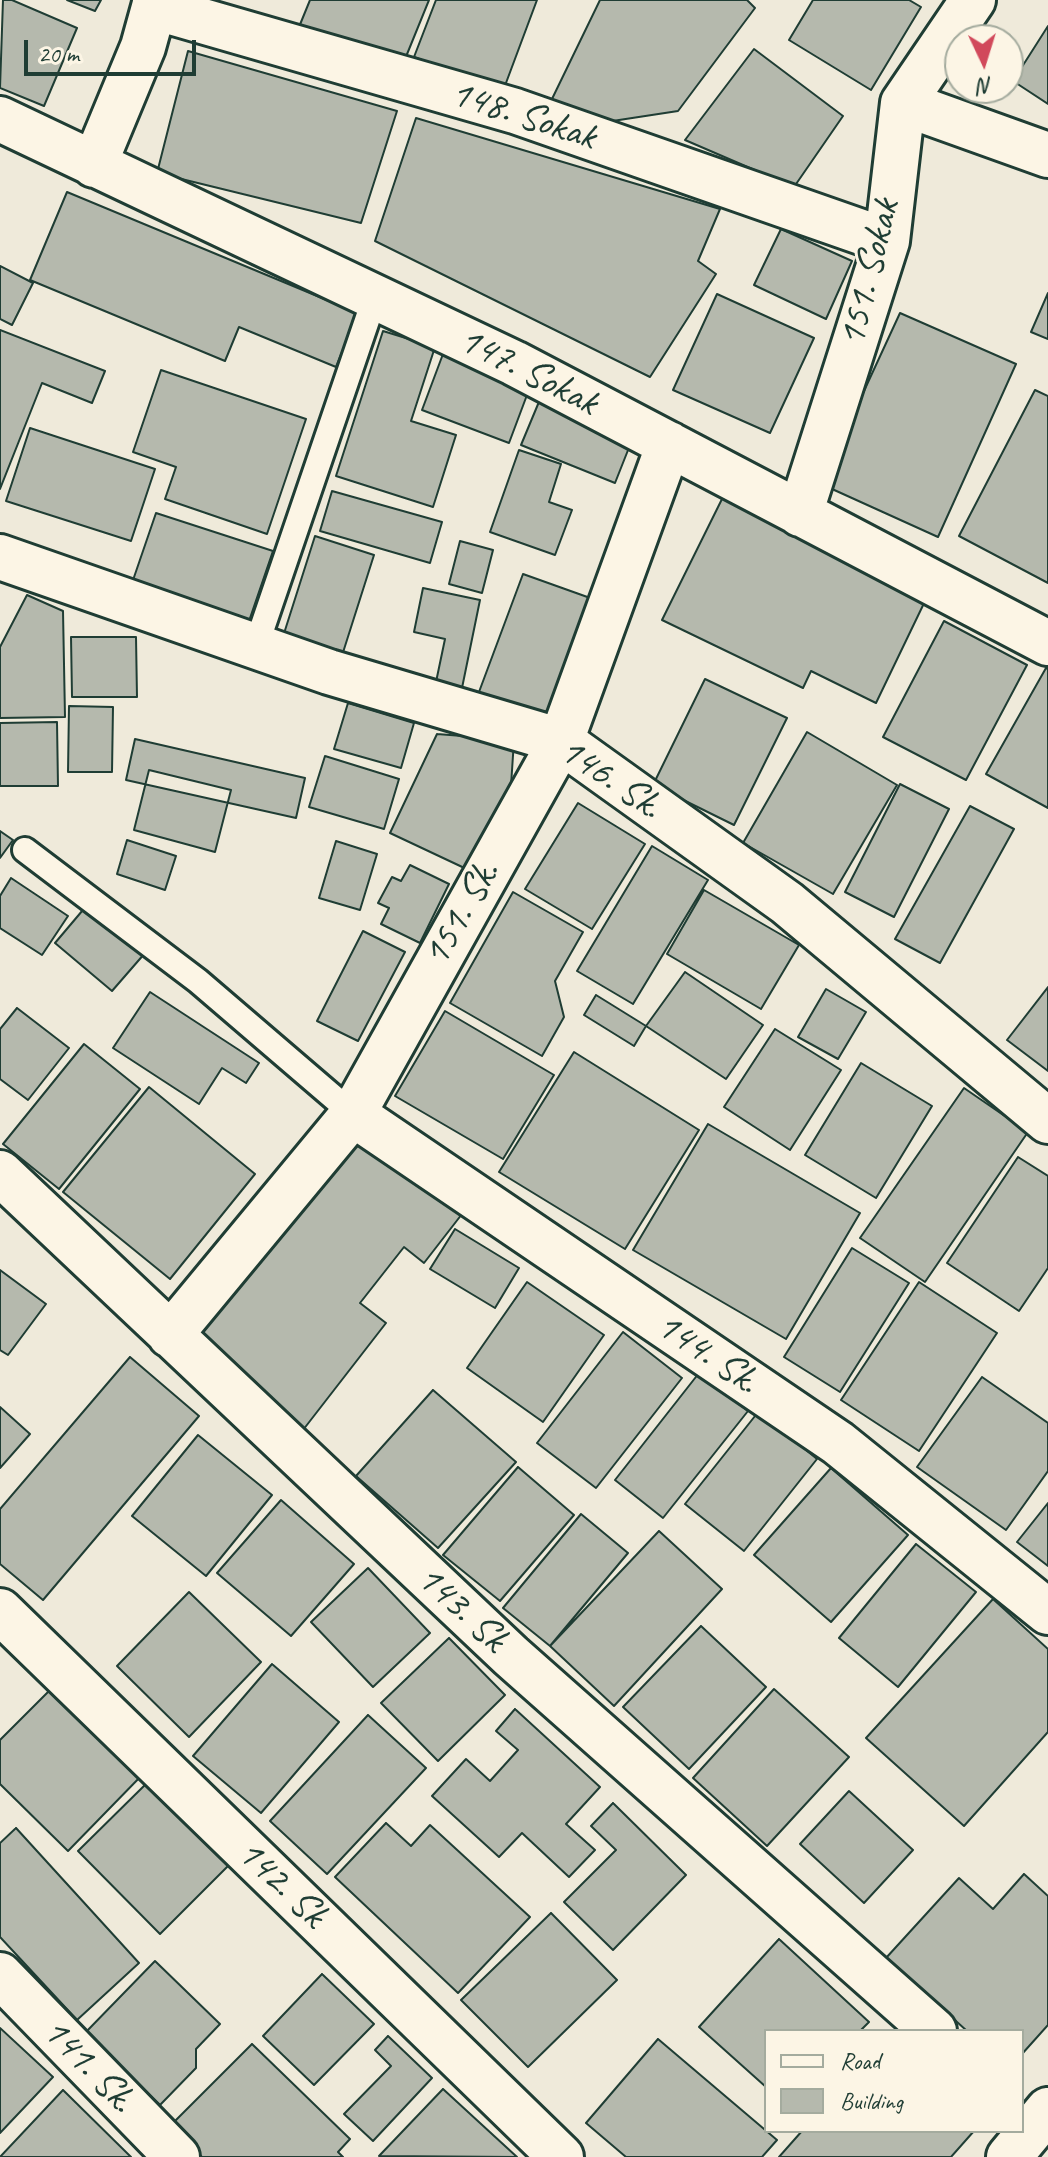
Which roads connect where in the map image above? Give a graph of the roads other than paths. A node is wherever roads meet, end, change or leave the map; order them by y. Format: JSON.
{"nodes":[{"id":1,"x":973,"y":0,"type":"edge"},
{"id":2,"x":155,"y":4,"type":"edge"},
{"id":3,"x":903,"y":103,"type":"junction"},
{"id":4,"x":0,"y":119,"type":"edge"},
{"id":5,"x":1048,"y":155,"type":"edge"},
{"id":6,"x":94,"y":165,"type":"junction"},
{"id":7,"x":887,"y":241,"type":"junction"},
{"id":8,"x":375,"y":297,"type":"junction"},
{"id":9,"x":669,"y":444,"type":"junction"},
{"id":10,"x":800,"y":514,"type":"junction"},
{"id":11,"x":0,"y":557,"type":"edge"},
{"id":12,"x":1048,"y":643,"type":"edge"},
{"id":13,"x":256,"y":646,"type":"junction"},
{"id":14,"x":561,"y":741,"type":"junction"},
{"id":15,"x":25,"y":850,"type":"dead end"},
{"id":16,"x":353,"y":1114,"type":"junction"},
{"id":17,"x":1048,"y":1121,"type":"edge"},
{"id":18,"x":0,"y":1173,"type":"edge"},
{"id":19,"x":170,"y":1335,"type":"junction"},
{"id":20,"x":0,"y":1611,"type":"edge"},
{"id":21,"x":1048,"y":1612,"type":"edge"},
{"id":22,"x":0,"y":1975,"type":"edge"},
{"id":23,"x":932,"y":2029,"type":"edge"},
{"id":24,"x":1039,"y":2119,"type":"edge"},
{"id":25,"x":177,"y":2157,"type":"edge"},
{"id":26,"x":561,"y":2157,"type":"edge"},
{"id":27,"x":1009,"y":2157,"type":"edge"}],
"edges":[{"from":1,"to":3,"type":"street","name":"151. Sokak"},
{"from":2,"to":6,"type":"street"},
{"from":2,"to":7,"type":"street","name":"148. Sokak"},
{"from":3,"to":5,"type":"street"},
{"from":3,"to":7,"type":"street","name":"151. Sokak"},
{"from":4,"to":6,"type":"street","name":"147. Sokak"},
{"from":6,"to":8,"type":"street","name":"147. Sokak"},
{"from":7,"to":10,"type":"street","name":"151. Sokak"},
{"from":8,"to":9,"type":"street","name":"147. Sokak"},
{"from":8,"to":13,"type":"lane"},
{"from":9,"to":10,"type":"street","name":"147. Sokak"},
{"from":9,"to":14,"type":"street","name":"151. Sk."},
{"from":10,"to":12,"type":"street","name":"147. Sokak"},
{"from":11,"to":13,"type":"street","name":"146. Sk."},
{"from":13,"to":14,"type":"street","name":"146. Sk."},
{"from":14,"to":16,"type":"street","name":"151. Sk."},
{"from":14,"to":17,"type":"street","name":"146. Sk."},
{"from":15,"to":16,"type":"lane"},
{"from":16,"to":19,"type":"street","name":"151. Sk."},
{"from":16,"to":21,"type":"street","name":"144. Sk."},
{"from":18,"to":19,"type":"street","name":"143. Sk"},
{"from":19,"to":23,"type":"street","name":"143. Sk"},
{"from":20,"to":26,"type":"street","name":"142. Sk"},
{"from":22,"to":25,"type":"street","name":"141. Sk."},
{"from":24,"to":27,"type":"street"}]}
